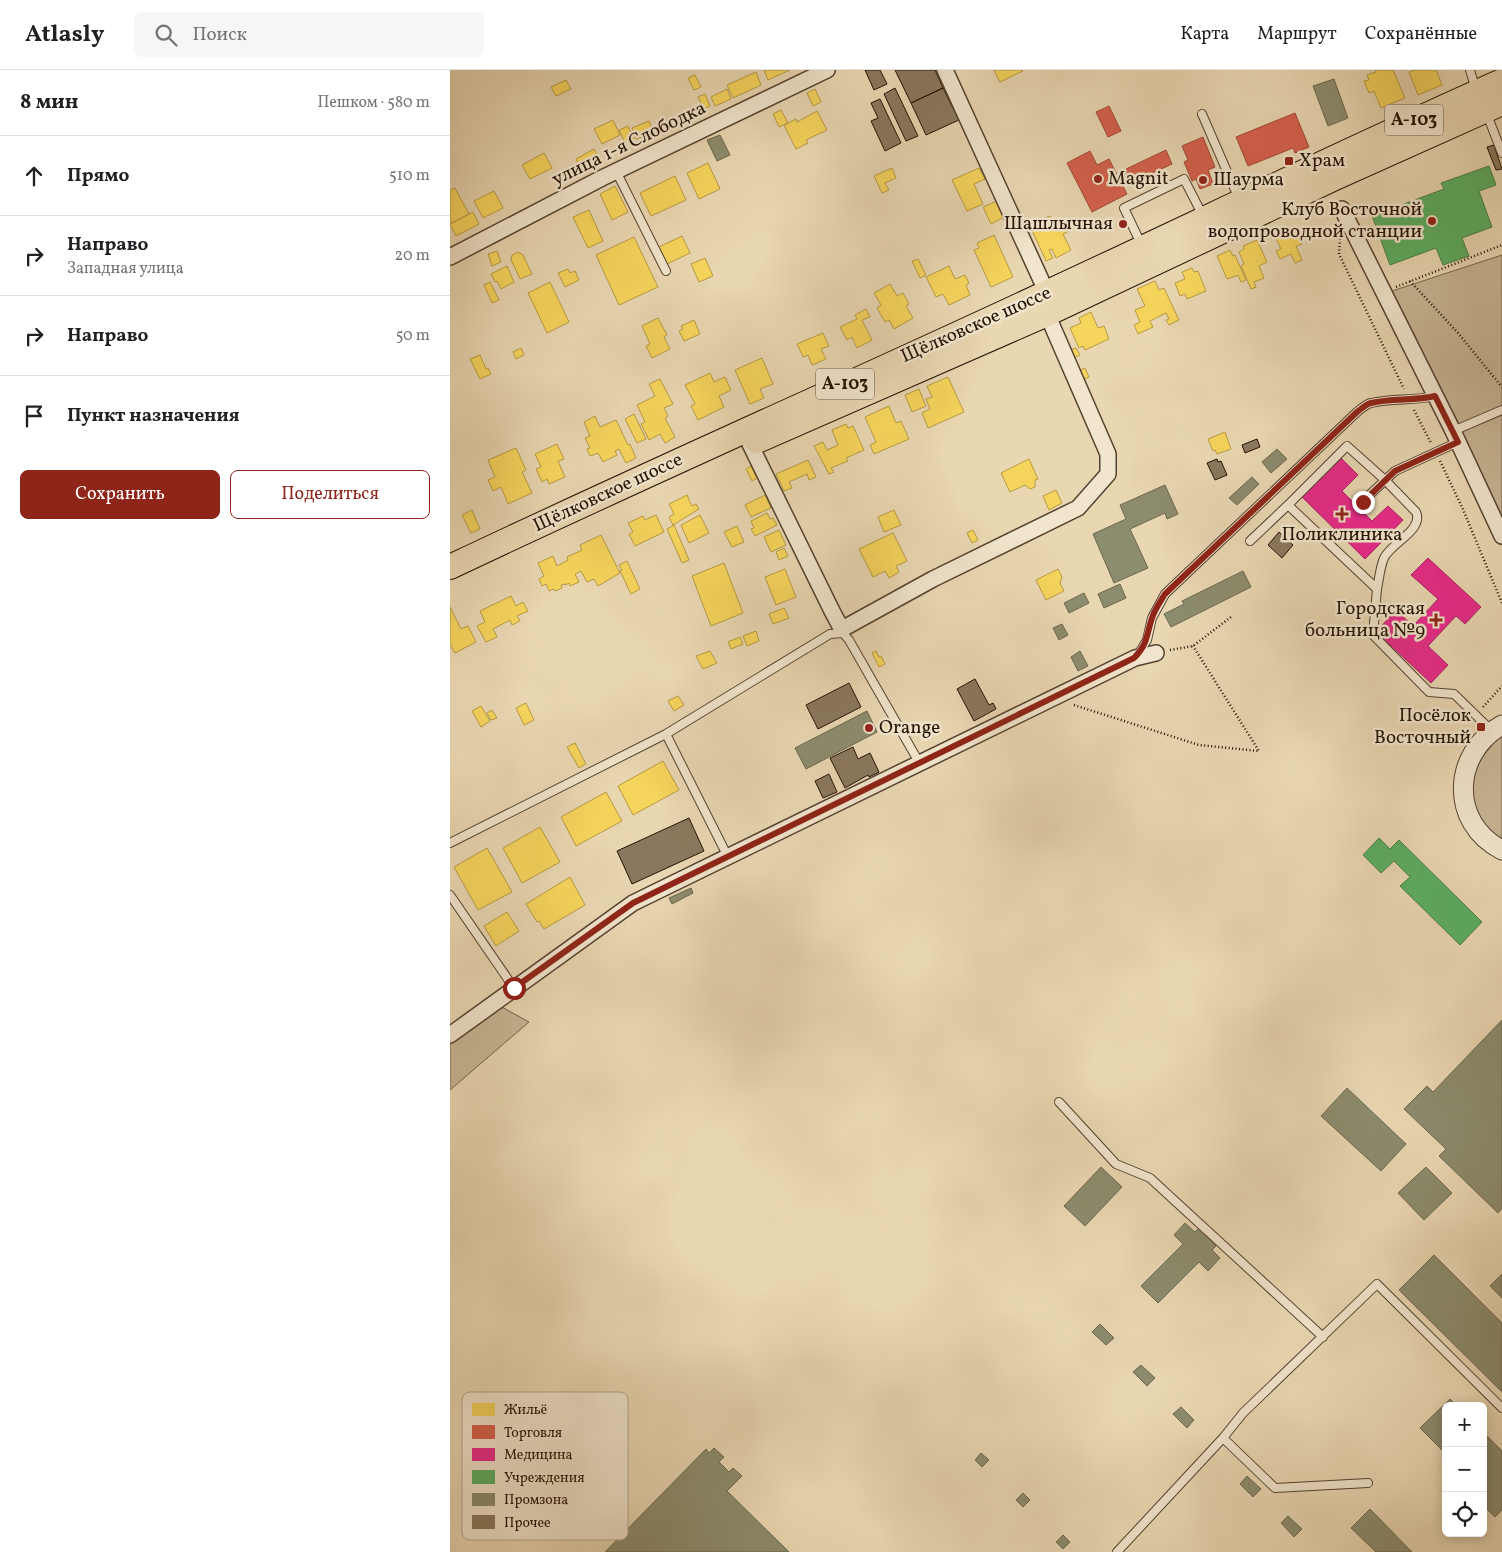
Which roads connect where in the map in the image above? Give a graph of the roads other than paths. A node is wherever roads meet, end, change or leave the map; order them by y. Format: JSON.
{"nodes":[{"id":1,"x":828,"y":70,"type":"edge"},
{"id":2,"x":945,"y":70,"type":"edge"},
{"id":3,"x":1502,"y":81,"type":"edge"},
{"id":4,"x":1484,"y":94,"type":"edge"},
{"id":5,"x":1202,"y":114,"type":"dead end"},
{"id":6,"x":1502,"y":153,"type":"edge"},
{"id":7,"x":616,"y":171,"type":"junction"},
{"id":8,"x":1240,"y":201,"type":"junction"},
{"id":9,"x":1342,"y":210,"type":"dead end"},
{"id":10,"x":1204,"y":218,"type":"junction"},
{"id":11,"x":1143,"y":247,"type":"junction"},
{"id":12,"x":450,"y":257,"type":"edge"},
{"id":13,"x":666,"y":271,"type":"dead end"},
{"id":14,"x":1047,"y":304,"type":"junction"},
{"id":15,"x":1435,"y":396,"type":"junction"},
{"id":16,"x":1502,"y":410,"type":"edge"},
{"id":17,"x":1455,"y":436,"type":"junction"},
{"id":18,"x":750,"y":444,"type":"junction"},
{"id":19,"x":1385,"y":480,"type":"junction"},
{"id":20,"x":1363,"y":502,"type":"dead end"},
{"id":21,"x":1288,"y":505,"type":"junction"},
{"id":22,"x":1502,"y":536,"type":"edge"},
{"id":23,"x":1250,"y":541,"type":"dead end"},
{"id":24,"x":450,"y":568,"type":"edge"},
{"id":25,"x":450,"y":585,"type":"edge"},
{"id":26,"x":1377,"y":589,"type":"junction"},
{"id":27,"x":1156,"y":653,"type":"road end"},
{"id":28,"x":1134,"y":658,"type":"junction"},
{"id":29,"x":1499,"y":725,"type":"edge"},
{"id":30,"x":666,"y":734,"type":"junction"},
{"id":31,"x":920,"y":764,"type":"junction"},
{"id":32,"x":450,"y":843,"type":"edge"},
{"id":33,"x":1498,"y":849,"type":"edge"},
{"id":34,"x":728,"y":857,"type":"junction"},
{"id":35,"x":450,"y":895,"type":"edge"},
{"id":36,"x":514,"y":988,"type":"junction"},
{"id":37,"x":450,"y":1035,"type":"edge"},
{"id":38,"x":1059,"y":1102,"type":"dead end"},
{"id":39,"x":1323,"y":1337,"type":"junction"},
{"id":40,"x":1502,"y":1408,"type":"edge"},
{"id":41,"x":1223,"y":1438,"type":"junction"},
{"id":42,"x":1368,"y":1483,"type":"dead end"},
{"id":43,"x":1117,"y":1552,"type":"edge"}],
"edges":[{"from":1,"to":7,"type":"street","name":"улица 1-я Слободка"},
{"from":2,"to":14,"type":"street"},
{"from":3,"to":4,"type":"main road","name":"Щёлковское шоссе","number":"А-103"},
{"from":4,"to":6,"type":"lane"},
{"from":4,"to":8,"type":"main road","name":"Щёлковское шоссе","number":"А-103"},
{"from":4,"to":14,"type":"main road","name":"Щёлковское шоссе","number":"А-103"},
{"from":5,"to":8,"type":"lane"},
{"from":7,"to":12,"type":"street","name":"улица 1-я Слободка"},
{"from":7,"to":13,"type":"lane"},
{"from":8,"to":10,"type":"main road","name":"Щёлковское шоссе","number":"А-103"},
{"from":9,"to":15,"type":"street"},
{"from":10,"to":11,"type":"main road","name":"Щёлковское шоссе","number":"А-103"},
{"from":10,"to":11,"type":"lane"},
{"from":11,"to":14,"type":"main road","name":"Щёлковское шоссе","number":"А-103"},
{"from":14,"to":18,"type":"main road","name":"Щёлковское шоссе","number":"А-103"},
{"from":14,"to":18,"type":"street"},
{"from":14,"to":24,"type":"main road","name":"Щёлковское шоссе","number":"А-103"},
{"from":15,"to":17,"type":"street"},
{"from":15,"to":28,"type":"lane"},
{"from":16,"to":17,"type":"lane"},
{"from":17,"to":19,"type":"lane"},
{"from":17,"to":22,"type":"street"},
{"from":18,"to":25,"type":"main road","name":"Щёлковское шоссе","number":"А-103"},
{"from":19,"to":20,"type":"lane"},
{"from":19,"to":21,"type":"lane"},
{"from":19,"to":26,"type":"lane"},
{"from":21,"to":23,"type":"lane"},
{"from":21,"to":26,"type":"lane"},
{"from":26,"to":29,"type":"lane"},
{"from":27,"to":28,"type":"street"},
{"from":28,"to":31,"type":"street"},
{"from":29,"to":33,"type":"street"},
{"from":30,"to":31,"type":"lane"},
{"from":30,"to":32,"type":"lane"},
{"from":30,"to":34,"type":"lane"},
{"from":31,"to":34,"type":"street"},
{"from":34,"to":36,"type":"street"},
{"from":35,"to":36,"type":"lane"},
{"from":36,"to":37,"type":"street"},
{"from":38,"to":39,"type":"lane"},
{"from":39,"to":40,"type":"lane"},
{"from":39,"to":41,"type":"lane"},
{"from":41,"to":42,"type":"lane"},
{"from":41,"to":43,"type":"lane"}]}
